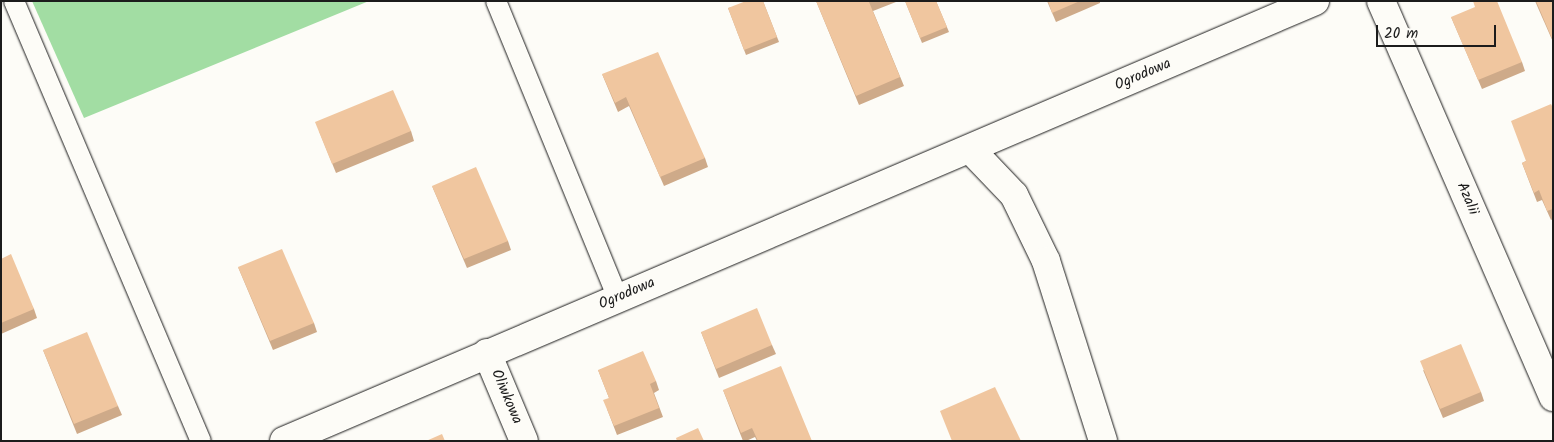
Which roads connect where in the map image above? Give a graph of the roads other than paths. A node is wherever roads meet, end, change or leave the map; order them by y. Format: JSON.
{"nodes":[{"id":1,"x":14,"y":1,"type":"edge"},
{"id":2,"x":496,"y":1,"type":"edge"},
{"id":3,"x":1315,"y":1,"type":"edge"},
{"id":4,"x":1381,"y":1,"type":"edge"},
{"id":5,"x":971,"y":150,"type":"junction"},
{"id":6,"x":618,"y":298,"type":"junction"},
{"id":7,"x":487,"y":353,"type":"junction"},
{"id":8,"x":1553,"y":397,"type":"edge"},
{"id":9,"x":200,"y":441,"type":"edge"},
{"id":10,"x":284,"y":441,"type":"edge"},
{"id":11,"x":524,"y":441,"type":"edge"},
{"id":12,"x":1102,"y":441,"type":"edge"}],
"edges":[{"from":1,"to":9,"type":"lane"},
{"from":2,"to":6,"type":"lane"},
{"from":3,"to":5,"type":"street","name":"Ogrodowa"},
{"from":4,"to":8,"type":"street","name":"Azalii"},
{"from":5,"to":6,"type":"street","name":"Ogrodowa"},
{"from":5,"to":12,"type":"street"},
{"from":6,"to":7,"type":"street","name":"Ogrodowa"},
{"from":7,"to":10,"type":"street","name":"Ogrodowa"},
{"from":7,"to":11,"type":"street","name":"Oliwkowa"}]}
